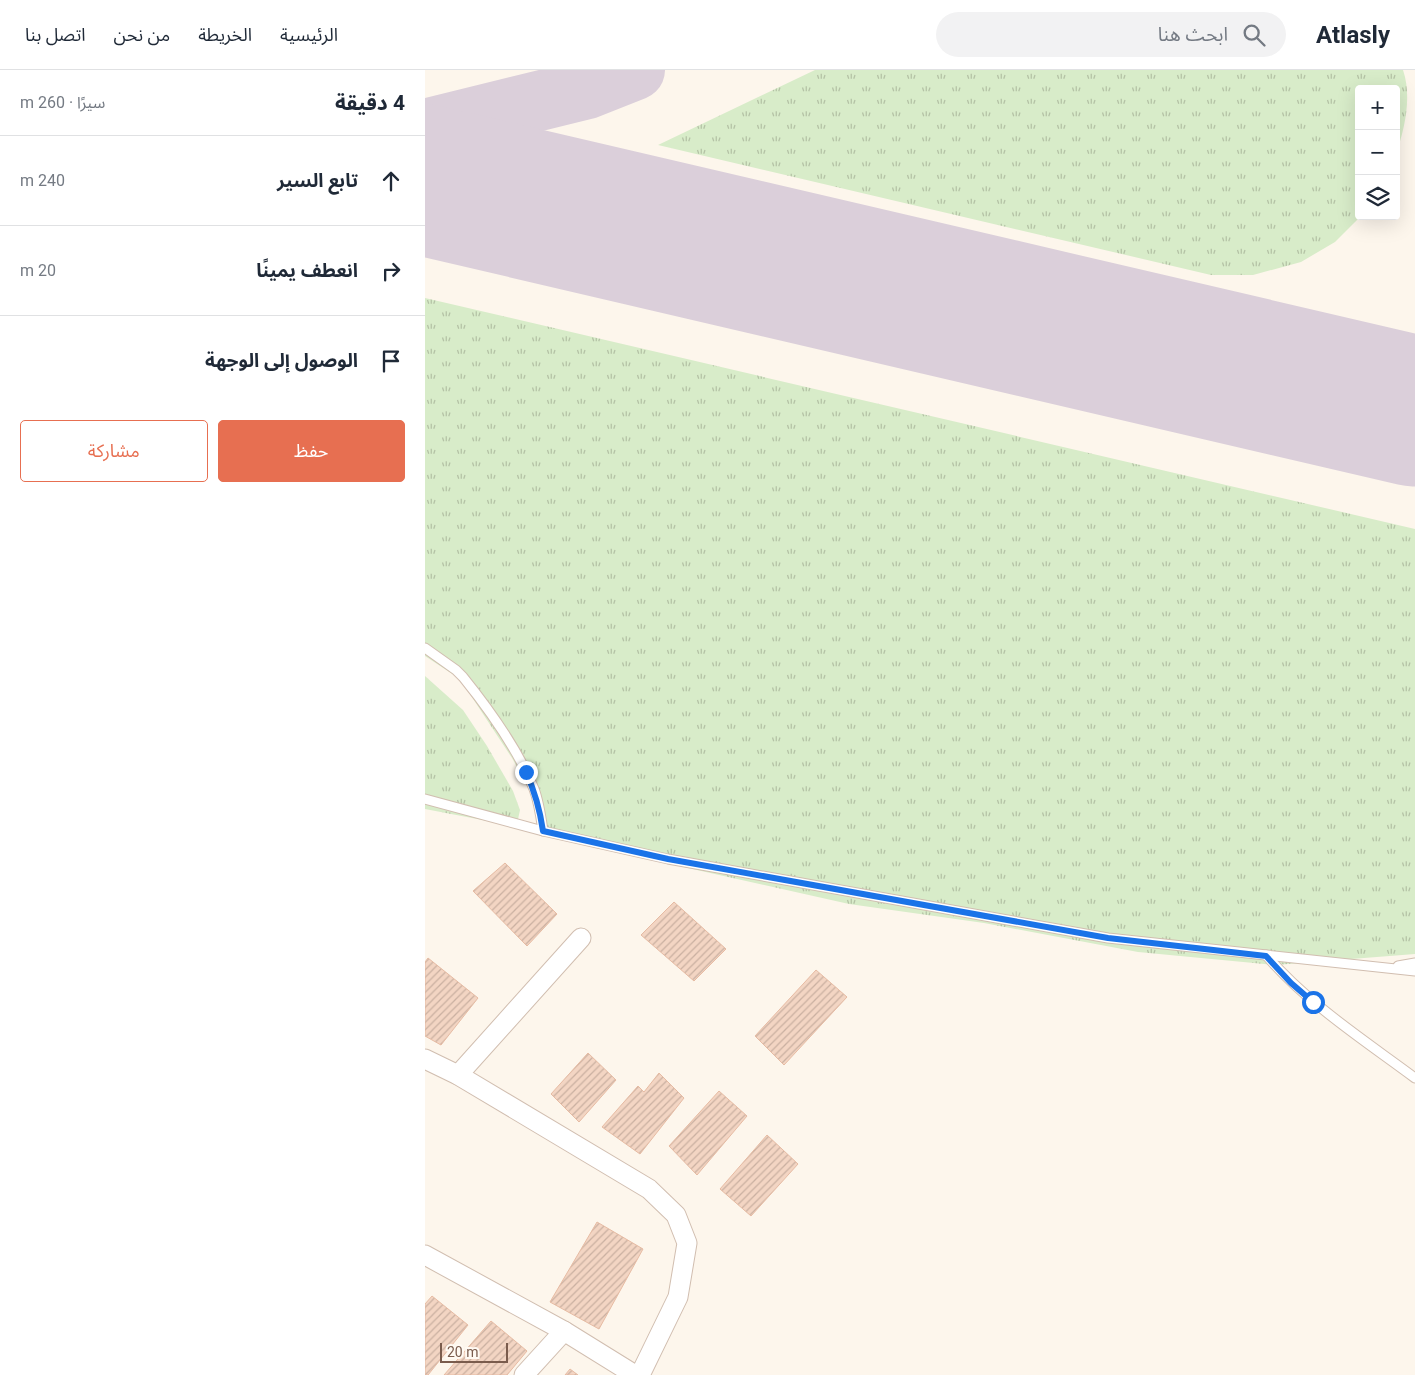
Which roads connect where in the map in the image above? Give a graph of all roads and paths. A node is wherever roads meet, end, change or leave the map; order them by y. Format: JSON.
{"nodes":[{"id":1,"x":425,"y":648,"type":"edge"},
{"id":2,"x":425,"y":798,"type":"edge"},
{"id":3,"x":543,"y":831,"type":"junction"},
{"id":4,"x":581,"y":938,"type":"dead end"},
{"id":5,"x":1266,"y":956,"type":"junction"},
{"id":6,"x":1415,"y":963,"type":"edge"},
{"id":7,"x":1385,"y":967,"type":"junction"},
{"id":8,"x":1415,"y":971,"type":"edge"},
{"id":9,"x":425,"y":1059,"type":"edge"},
{"id":10,"x":458,"y":1075,"type":"junction"},
{"id":11,"x":1415,"y":1078,"type":"edge"},
{"id":12,"x":425,"y":1255,"type":"edge"},
{"id":13,"x":564,"y":1331,"type":"junction"},
{"id":14,"x":524,"y":1375,"type":"edge"},
{"id":15,"x":635,"y":1375,"type":"edge"},
{"id":16,"x":640,"y":1375,"type":"edge"}],
"edges":[{"from":1,"to":3,"type":"lane"},
{"from":2,"to":3,"type":"lane"},
{"from":3,"to":5,"type":"lane"},
{"from":4,"to":10,"type":"street"},
{"from":5,"to":7,"type":"lane"},
{"from":5,"to":11,"type":"lane"},
{"from":6,"to":7,"type":"lane"},
{"from":7,"to":8,"type":"lane"},
{"from":9,"to":10,"type":"street"},
{"from":10,"to":16,"type":"street"},
{"from":12,"to":13,"type":"street"},
{"from":13,"to":14,"type":"street"},
{"from":13,"to":15,"type":"street"}]}
